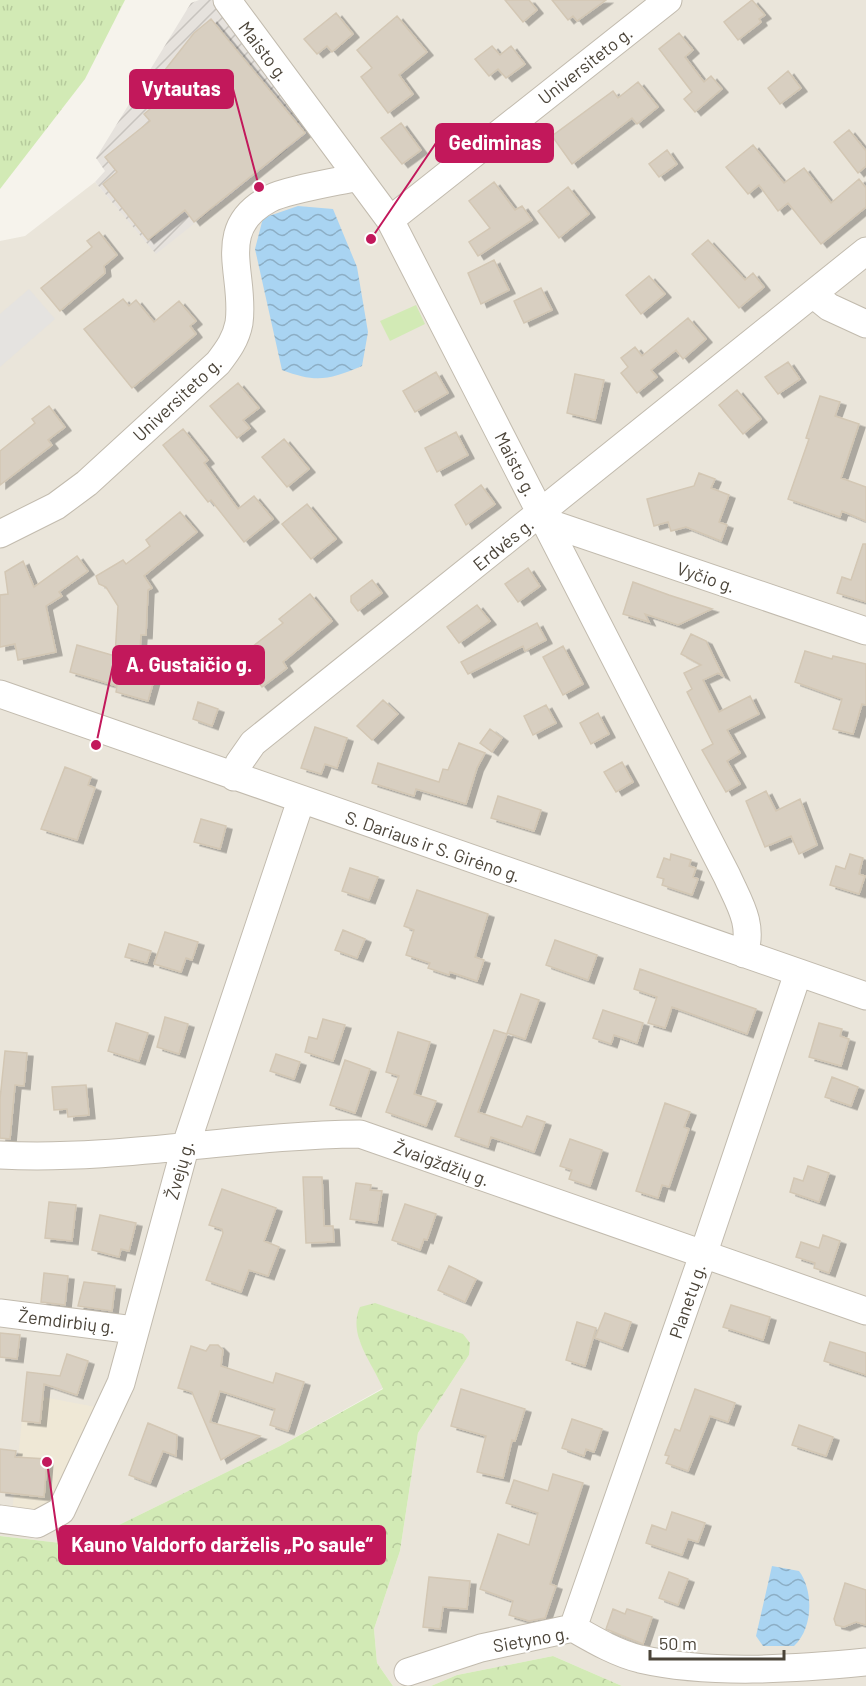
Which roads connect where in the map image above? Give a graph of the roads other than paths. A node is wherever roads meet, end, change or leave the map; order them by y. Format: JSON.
{"nodes":[{"id":1,"x":668,"y":0,"type":"edge"},
{"id":2,"x":227,"y":1,"type":"edge"},
{"id":3,"x":358,"y":177,"type":"junction"},
{"id":4,"x":390,"y":220,"type":"junction"},
{"id":5,"x":866,"y":251,"type":"edge"},
{"id":6,"x":813,"y":294,"type":"junction"},
{"id":7,"x":866,"y":324,"type":"edge"},
{"id":8,"x":544,"y":518,"type":"junction"},
{"id":9,"x":0,"y":534,"type":"edge"},
{"id":10,"x":866,"y":631,"type":"edge"},
{"id":11,"x":0,"y":694,"type":"edge"},
{"id":12,"x":234,"y":777,"type":"junction"},
{"id":13,"x":302,"y":800,"type":"junction"},
{"id":14,"x":744,"y":954,"type":"junction"},
{"id":15,"x":798,"y":973,"type":"junction"},
{"id":16,"x":866,"y":996,"type":"edge"},
{"id":17,"x":184,"y":1148,"type":"junction"},
{"id":18,"x":0,"y":1155,"type":"edge"},
{"id":19,"x":703,"y":1255,"type":"junction"},
{"id":20,"x":866,"y":1311,"type":"edge"},
{"id":21,"x":0,"y":1313,"type":"edge"},
{"id":22,"x":134,"y":1330,"type":"junction"},
{"id":23,"x":0,"y":1519,"type":"edge"},
{"id":24,"x":573,"y":1628,"type":"junction"},
{"id":25,"x":866,"y":1662,"type":"edge"},
{"id":26,"x":408,"y":1672,"type":"dead end"}],
"edges":[{"from":1,"to":4,"type":"street","name":"Universiteto g."},
{"from":2,"to":3,"type":"street","name":"Maisto g."},
{"from":3,"to":4,"type":"street","name":"Maisto g."},
{"from":3,"to":9,"type":"street","name":"Universiteto g."},
{"from":4,"to":8,"type":"street","name":"Maisto g."},
{"from":5,"to":6,"type":"street","name":"Erdvės g."},
{"from":6,"to":7,"type":"street"},
{"from":6,"to":8,"type":"street","name":"Erdvės g."},
{"from":8,"to":10,"type":"street","name":"Vyčio g."},
{"from":8,"to":12,"type":"street","name":"Erdvės g."},
{"from":8,"to":14,"type":"street","name":"Maisto g."},
{"from":11,"to":12,"type":"street","name":"S. Dariaus ir S. Girėno g."},
{"from":12,"to":13,"type":"street","name":"S. Dariaus ir S. Girėno g."},
{"from":13,"to":14,"type":"street","name":"S. Dariaus ir S. Girėno g."},
{"from":13,"to":17,"type":"street","name":"Žvejų g."},
{"from":14,"to":15,"type":"street","name":"S. Dariaus ir S. Girėno g."},
{"from":15,"to":16,"type":"street","name":"S. Dariaus ir S. Girėno g."},
{"from":15,"to":19,"type":"street","name":"Planetų g."},
{"from":17,"to":18,"type":"street","name":"Žvaigždžių g."},
{"from":17,"to":19,"type":"street","name":"Žvaigždžių g."},
{"from":17,"to":22,"type":"street","name":"Žvejų g."},
{"from":19,"to":20,"type":"street","name":"Žvaigždžių g."},
{"from":19,"to":24,"type":"street","name":"Planetų g."},
{"from":21,"to":22,"type":"street","name":"Žemdirbių g."},
{"from":22,"to":23,"type":"street","name":"Žvejų g."},
{"from":24,"to":25,"type":"street","name":"Sietyno g."},
{"from":24,"to":26,"type":"street","name":"Sietyno g."}]}
